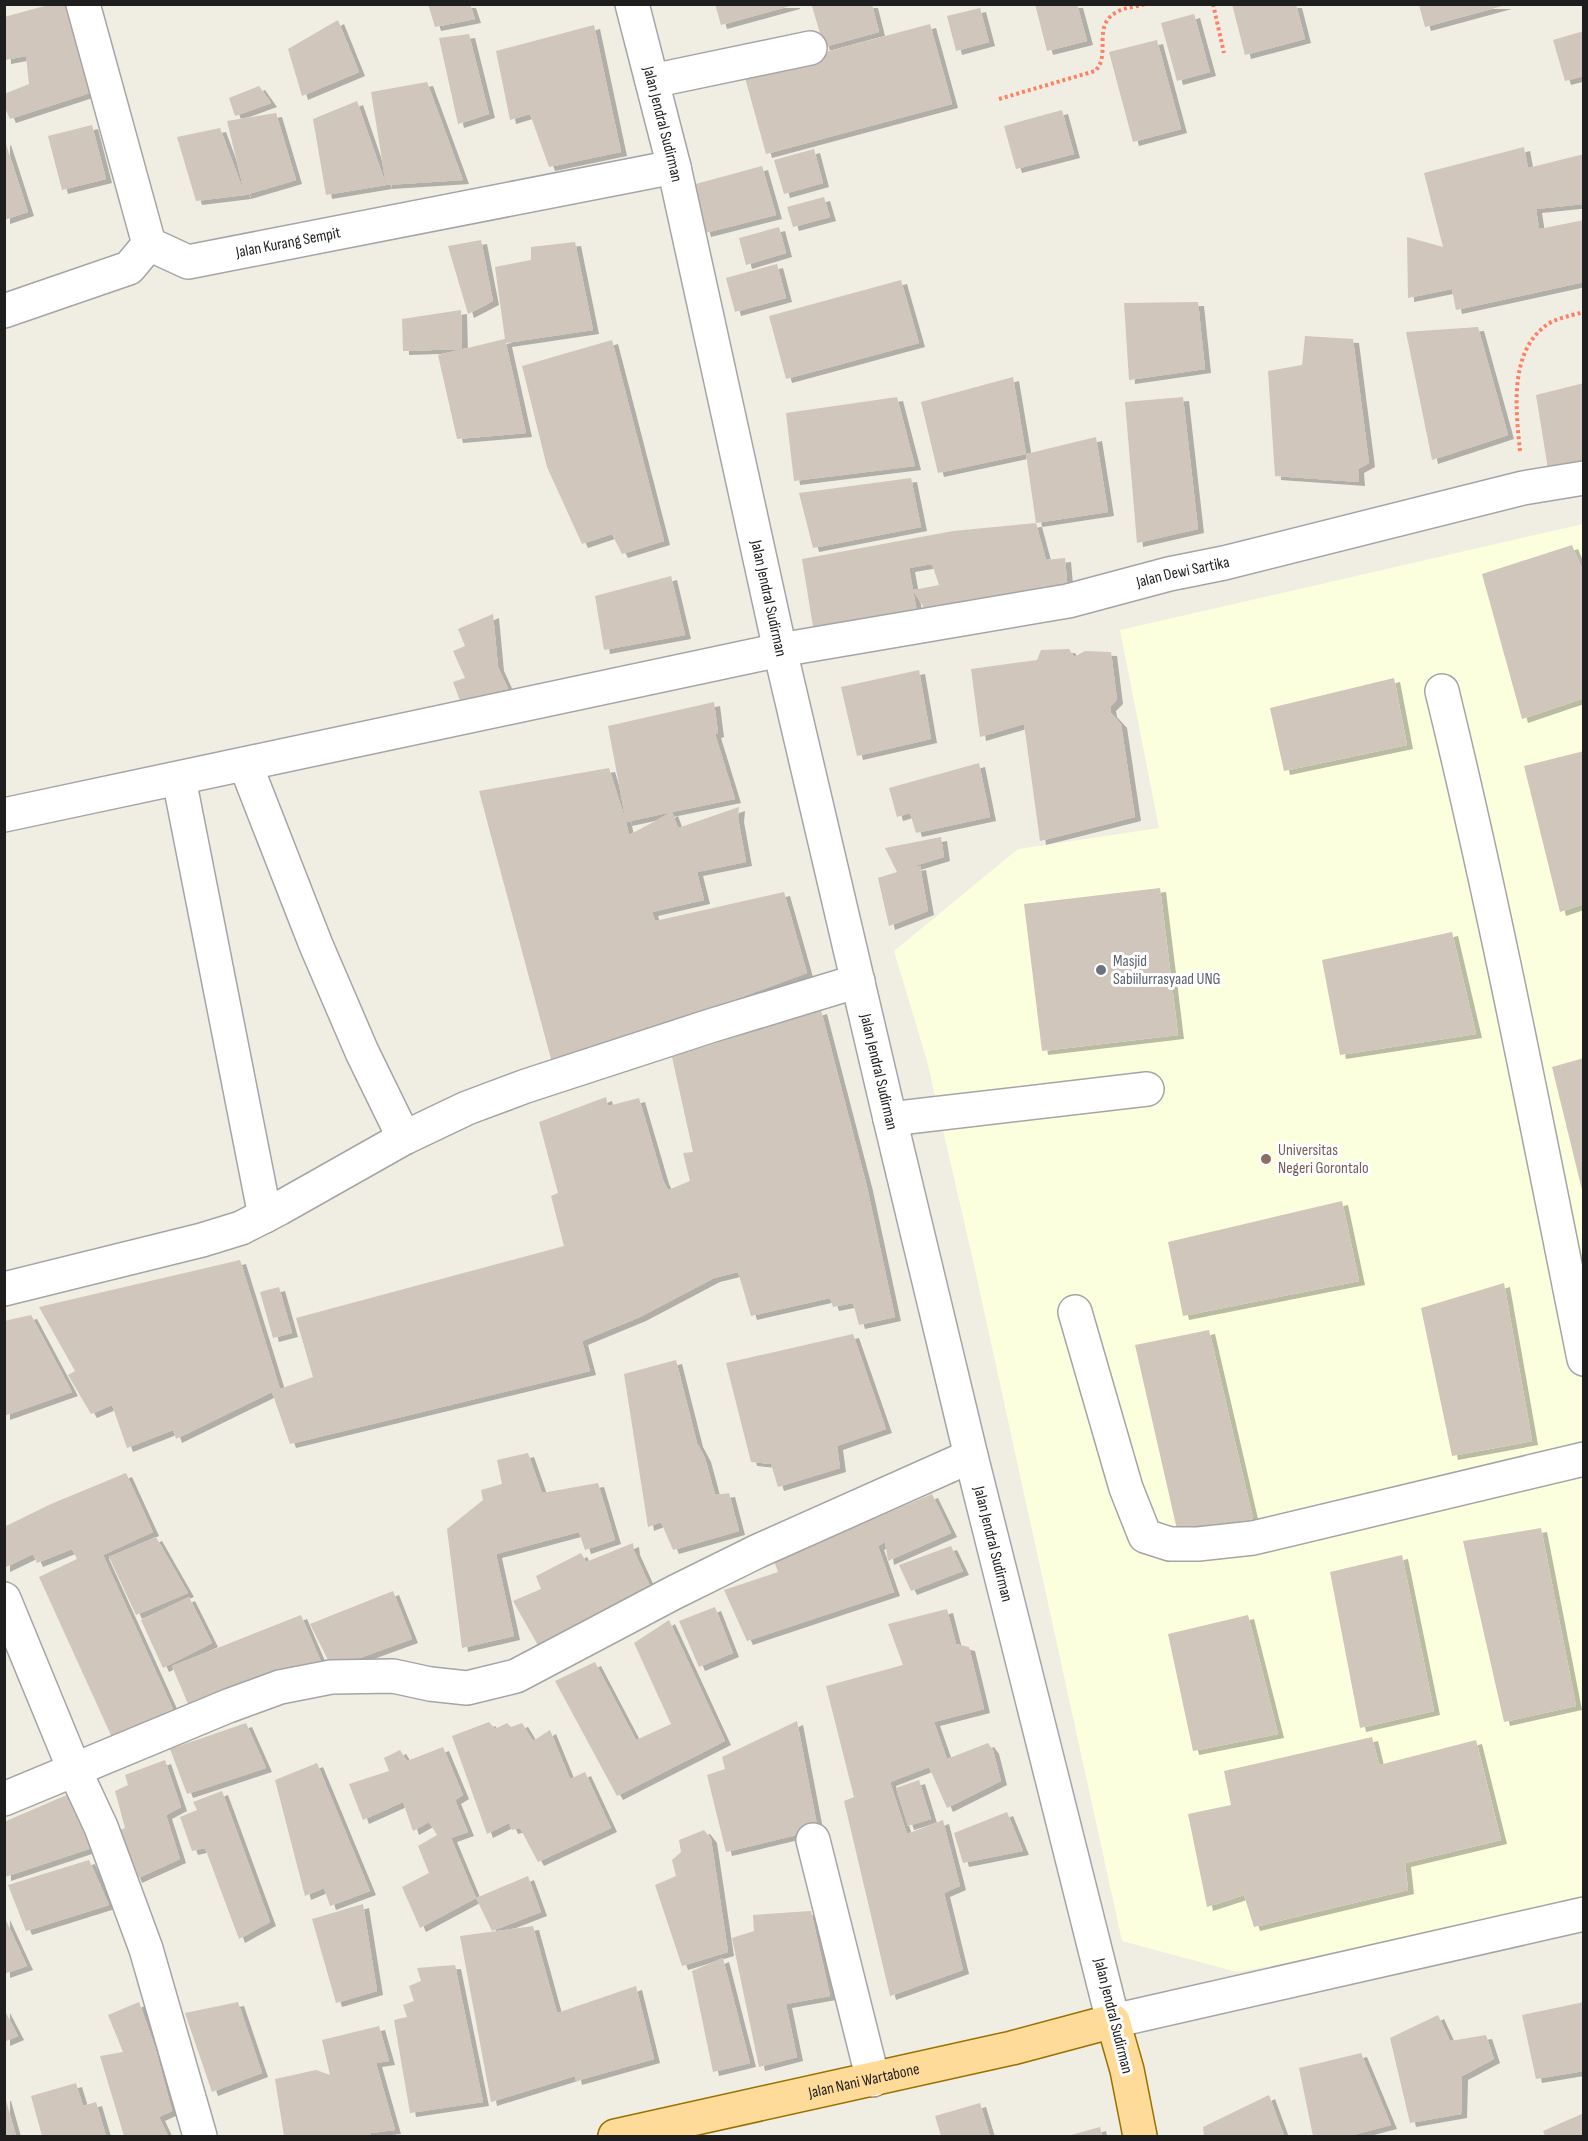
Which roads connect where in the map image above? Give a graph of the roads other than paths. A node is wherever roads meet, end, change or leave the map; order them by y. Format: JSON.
{"nodes":[{"id":1,"x":84,"y":4,"type":"edge"},
{"id":2,"x":632,"y":4,"type":"edge"},
{"id":3,"x":810,"y":48,"type":"dead end"},
{"id":4,"x":652,"y":81,"type":"junction"},
{"id":5,"x":674,"y":167,"type":"junction"},
{"id":6,"x":149,"y":244,"type":"junction"},
{"id":7,"x":4,"y":311,"type":"edge"},
{"id":8,"x":1584,"y":478,"type":"edge"},
{"id":9,"x":780,"y":650,"type":"junction"},
{"id":10,"x":1442,"y":691,"type":"dead end"},
{"id":11,"x":246,"y":766,"type":"junction"},
{"id":12,"x":179,"y":779,"type":"junction"},
{"id":13,"x":4,"y":815,"type":"edge"},
{"id":14,"x":858,"y":981,"type":"junction"},
{"id":15,"x":1147,"y":1089,"type":"dead end"},
{"id":16,"x":890,"y":1119,"type":"junction"},
{"id":17,"x":404,"y":1138,"type":"junction"},
{"id":18,"x":265,"y":1216,"type":"junction"},
{"id":19,"x":4,"y":1289,"type":"edge"},
{"id":20,"x":1075,"y":1312,"type":"dead end"},
{"id":21,"x":1584,"y":1359,"type":"edge"},
{"id":22,"x":971,"y":1456,"type":"junction"},
{"id":23,"x":1584,"y":1459,"type":"edge"},
{"id":24,"x":4,"y":1599,"type":"edge"},
{"id":25,"x":74,"y":1769,"type":"junction"},
{"id":26,"x":4,"y":1799,"type":"edge"},
{"id":27,"x":813,"y":1840,"type":"dead end"},
{"id":28,"x":1584,"y":1914,"type":"edge"},
{"id":29,"x":1113,"y":2020,"type":"junction"},
{"id":30,"x":873,"y":2080,"type":"junction"},
{"id":31,"x":200,"y":2136,"type":"edge"},
{"id":32,"x":615,"y":2136,"type":"edge"},
{"id":33,"x":1140,"y":2136,"type":"edge"}],
"edges":[{"from":1,"to":6,"type":"street"},
{"from":2,"to":4,"type":"street","name":"Jalan Jendral Sudirman"},
{"from":3,"to":4,"type":"street"},
{"from":4,"to":5,"type":"street","name":"Jalan Jendral Sudirman"},
{"from":5,"to":6,"type":"street","name":"Jalan Kurang Sempit"},
{"from":5,"to":9,"type":"street","name":"Jalan Jendral Sudirman"},
{"from":6,"to":7,"type":"street"},
{"from":8,"to":9,"type":"street","name":"Jalan Dewi Sartika"},
{"from":9,"to":11,"type":"street","name":"Jalan Dewi Sartika"},
{"from":9,"to":14,"type":"street","name":"Jalan Jendral Sudirman"},
{"from":10,"to":21,"type":"street"},
{"from":11,"to":12,"type":"street","name":"Jalan Dewi Sartika"},
{"from":11,"to":17,"type":"street"},
{"from":12,"to":13,"type":"street","name":"Jalan Dewi Sartika"},
{"from":12,"to":18,"type":"street"},
{"from":14,"to":16,"type":"street","name":"Jalan Jendral Sudirman"},
{"from":14,"to":17,"type":"street"},
{"from":15,"to":16,"type":"street"},
{"from":16,"to":22,"type":"street","name":"Jalan Jendral Sudirman"},
{"from":17,"to":18,"type":"street"},
{"from":18,"to":19,"type":"street"},
{"from":20,"to":23,"type":"street"},
{"from":22,"to":25,"type":"street"},
{"from":22,"to":29,"type":"street","name":"Jalan Jendral Sudirman"},
{"from":24,"to":25,"type":"street"},
{"from":25,"to":26,"type":"street"},
{"from":25,"to":31,"type":"street"},
{"from":27,"to":30,"type":"street"},
{"from":28,"to":29,"type":"street"},
{"from":29,"to":30,"type":"main road","name":"Jalan Nani Wartabone"},
{"from":29,"to":33,"type":"main road","name":"Jalan Jendral Sudirman"},
{"from":30,"to":32,"type":"main road","name":"Jalan Nani Wartabone"}]}
